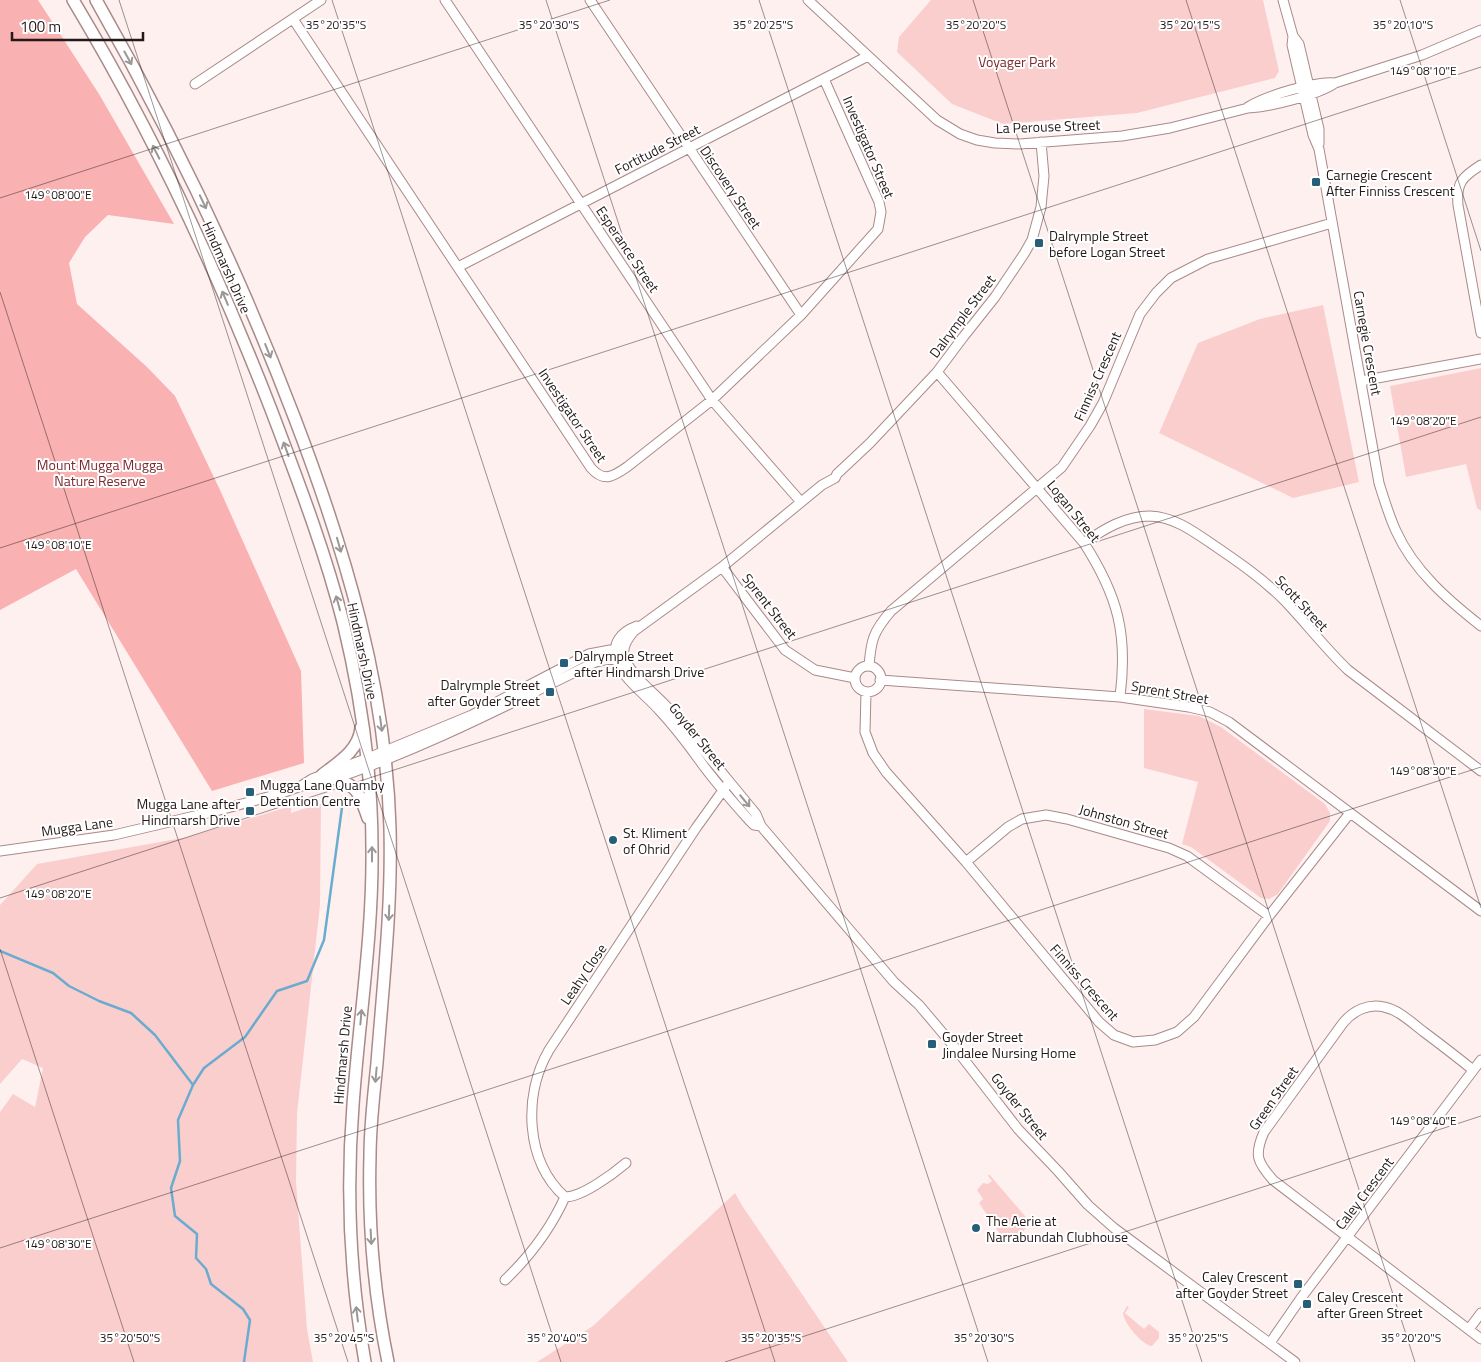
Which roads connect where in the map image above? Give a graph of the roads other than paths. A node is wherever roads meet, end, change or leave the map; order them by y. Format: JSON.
{"nodes":[{"id":1,"x":73,"y":0,"type":"edge"},
{"id":2,"x":96,"y":0,"type":"edge"},
{"id":3,"x":321,"y":0,"type":"edge"},
{"id":4,"x":446,"y":0,"type":"edge"},
{"id":5,"x":590,"y":0,"type":"edge"},
{"id":6,"x":808,"y":0,"type":"edge"},
{"id":7,"x":1283,"y":0,"type":"edge"},
{"id":8,"x":293,"y":19,"type":"junction"},
{"id":9,"x":1481,"y":30,"type":"edge"},
{"id":10,"x":868,"y":56,"type":"junction"},
{"id":11,"x":824,"y":79,"type":"junction"},
{"id":12,"x":195,"y":84,"type":"dead end"},
{"id":13,"x":1306,"y":91,"type":"junction"},
{"id":14,"x":1041,"y":142,"type":"junction"},
{"id":15,"x":688,"y":149,"type":"junction"},
{"id":16,"x":1481,"y":166,"type":"edge"},
{"id":17,"x":582,"y":204,"type":"junction"},
{"id":18,"x":1332,"y":223,"type":"junction"},
{"id":19,"x":458,"y":267,"type":"junction"},
{"id":20,"x":801,"y":315,"type":"junction"},
{"id":21,"x":1481,"y":333,"type":"edge"},
{"id":22,"x":1481,"y":358,"type":"edge"},
{"id":23,"x":938,"y":372,"type":"junction"},
{"id":24,"x":1361,"y":381,"type":"junction"},
{"id":25,"x":712,"y":400,"type":"junction"},
{"id":26,"x":1036,"y":487,"type":"junction"},
{"id":27,"x":801,"y":502,"type":"junction"},
{"id":28,"x":1084,"y":543,"type":"junction"},
{"id":29,"x":722,"y":567,"type":"junction"},
{"id":30,"x":1481,"y":626,"type":"edge"},
{"id":31,"x":618,"y":655,"type":"junction"},
{"id":32,"x":869,"y":666,"type":"junction"},
{"id":33,"x":855,"y":678,"type":"junction"},
{"id":34,"x":880,"y":680,"type":"junction"},
{"id":35,"x":866,"y":692,"type":"junction"},
{"id":36,"x":1120,"y":697,"type":"junction"},
{"id":37,"x":362,"y":719,"type":"junction"},
{"id":38,"x":385,"y":756,"type":"junction"},
{"id":39,"x":368,"y":763,"type":"junction"},
{"id":40,"x":1481,"y":771,"type":"edge"},
{"id":41,"x":322,"y":774,"type":"junction"},
{"id":42,"x":336,"y":778,"type":"junction"},
{"id":43,"x":301,"y":786,"type":"junction"},
{"id":44,"x":726,"y":786,"type":"junction"},
{"id":45,"x":1350,"y":813,"type":"junction"},
{"id":46,"x":372,"y":826,"type":"junction"},
{"id":47,"x":0,"y":851,"type":"edge"},
{"id":48,"x":966,"y":862,"type":"junction"},
{"id":49,"x":1481,"y":911,"type":"edge"},
{"id":50,"x":1269,"y":916,"type":"junction"},
{"id":51,"x":1481,"y":1060,"type":"edge"},
{"id":52,"x":1473,"y":1070,"type":"junction"},
{"id":53,"x":626,"y":1163,"type":"dead end"},
{"id":54,"x":565,"y":1197,"type":"junction"},
{"id":55,"x":1347,"y":1237,"type":"junction"},
{"id":56,"x":505,"y":1280,"type":"dead end"},
{"id":57,"x":1481,"y":1314,"type":"edge"},
{"id":58,"x":1469,"y":1329,"type":"junction"},
{"id":59,"x":1481,"y":1339,"type":"edge"},
{"id":60,"x":1270,"y":1343,"type":"junction"},
{"id":61,"x":365,"y":1362,"type":"edge"},
{"id":62,"x":388,"y":1362,"type":"edge"},
{"id":63,"x":1295,"y":1362,"type":"edge"}],
"edges":[{"from":37,"to":1,"type":"main road","name":"Hindmarsh Drive","one_way":true},
{"from":2,"to":38,"type":"main road","name":"Hindmarsh Drive","one_way":true},
{"from":3,"to":8,"type":"street"},
{"from":4,"to":17,"type":"street","name":"Esperance Street"},
{"from":5,"to":15,"type":"street","name":"Discovery Street"},
{"from":6,"to":10,"type":"street","name":"La Perouse Street"},
{"from":7,"to":13,"type":"street","name":"Carnegie Crescent"},
{"from":8,"to":12,"type":"street"},
{"from":8,"to":19,"type":"street","name":"Investigator Street"},
{"from":9,"to":13,"type":"street","name":"La Perouse Street"},
{"from":10,"to":11,"type":"street","name":"Fortitude Street"},
{"from":10,"to":14,"type":"street","name":"La Perouse Street"},
{"from":11,"to":15,"type":"street","name":"Fortitude Street"},
{"from":11,"to":20,"type":"street","name":"Investigator Street"},
{"from":13,"to":14,"type":"street","name":"La Perouse Street"},
{"from":13,"to":18,"type":"street","name":"Carnegie Crescent"},
{"from":14,"to":23,"type":"street","name":"Dalrymple Street"},
{"from":15,"to":17,"type":"street","name":"Fortitude Street"},
{"from":15,"to":20,"type":"street","name":"Discovery Street"},
{"from":16,"to":21,"type":"street"},
{"from":17,"to":19,"type":"street","name":"Fortitude Street"},
{"from":17,"to":25,"type":"street","name":"Esperance Street"},
{"from":18,"to":24,"type":"street","name":"Carnegie Crescent"},
{"from":18,"to":26,"type":"street","name":"Finniss Crescent"},
{"from":19,"to":25,"type":"street","name":"Investigator Street"},
{"from":20,"to":25,"type":"street","name":"Investigator Street"},
{"from":22,"to":24,"type":"street"},
{"from":23,"to":26,"type":"street","name":"Logan Street"},
{"from":23,"to":27,"type":"street","name":"Dalrymple Street"},
{"from":24,"to":30,"type":"street","name":"Carnegie Crescent"},
{"from":25,"to":27,"type":"street","name":"Esperance Street"},
{"from":26,"to":28,"type":"street","name":"Logan Street"},
{"from":26,"to":32,"type":"street","name":"Finniss Crescent"},
{"from":27,"to":29,"type":"street","name":"Dalrymple Street"},
{"from":28,"to":36,"type":"street","name":"Logan Street"},
{"from":28,"to":40,"type":"street","name":"Scott Street"},
{"from":29,"to":31,"type":"street","name":"Dalrymple Street"},
{"from":29,"to":33,"type":"street","name":"Sprent Street"},
{"from":31,"to":38,"type":"street"},
{"from":31,"to":44,"type":"street","name":"Goyder Street"},
{"from":32,"to":33,"type":"street"},
{"from":32,"to":34,"type":"street"},
{"from":33,"to":35,"type":"street"},
{"from":34,"to":35,"type":"street"},
{"from":34,"to":36,"type":"street","name":"Sprent Street"},
{"from":35,"to":48,"type":"street","name":"Finniss Crescent"},
{"from":36,"to":45,"type":"street","name":"Sprent Street"},
{"from":37,"to":39,"type":"main road","name":"Hindmarsh Drive"},
{"from":37,"to":41,"type":"main road"},
{"from":38,"to":39,"type":"street"},
{"from":38,"to":62,"type":"main road","name":"Hindmarsh Drive","one_way":true},
{"from":39,"to":41,"type":"street","name":"Mugga Lane"},
{"from":39,"to":42,"type":"street","name":"Mugga Lane"},
{"from":39,"to":46,"type":"main road","name":"Hindmarsh Drive"},
{"from":41,"to":43,"type":"street","name":"Mugga Lane"},
{"from":42,"to":43,"type":"street","name":"Mugga Lane"},
{"from":42,"to":46,"type":"main road"},
{"from":43,"to":47,"type":"street","name":"Mugga Lane"},
{"from":44,"to":54,"type":"street","name":"Leahy Close"},
{"from":44,"to":60,"type":"street","name":"Goyder Street"},
{"from":45,"to":49,"type":"street","name":"Sprent Street"},
{"from":45,"to":50,"type":"street","name":"Finniss Crescent"},
{"from":61,"to":46,"type":"main road","name":"Hindmarsh Drive","one_way":true},
{"from":48,"to":50,"type":"street","name":"Johnston Street"},
{"from":48,"to":50,"type":"street","name":"Finniss Crescent"},
{"from":51,"to":52,"type":"street","name":"Caley Crescent"},
{"from":52,"to":55,"type":"street","name":"Caley Crescent"},
{"from":52,"to":55,"type":"street","name":"Green Street"},
{"from":53,"to":54,"type":"street"},
{"from":54,"to":56,"type":"street"},
{"from":55,"to":58,"type":"street","name":"Green Street"},
{"from":55,"to":60,"type":"street","name":"Caley Crescent"},
{"from":57,"to":58,"type":"street"},
{"from":58,"to":59,"type":"street","name":"Green Street"},
{"from":60,"to":63,"type":"street","name":"Goyder Street"}]}
